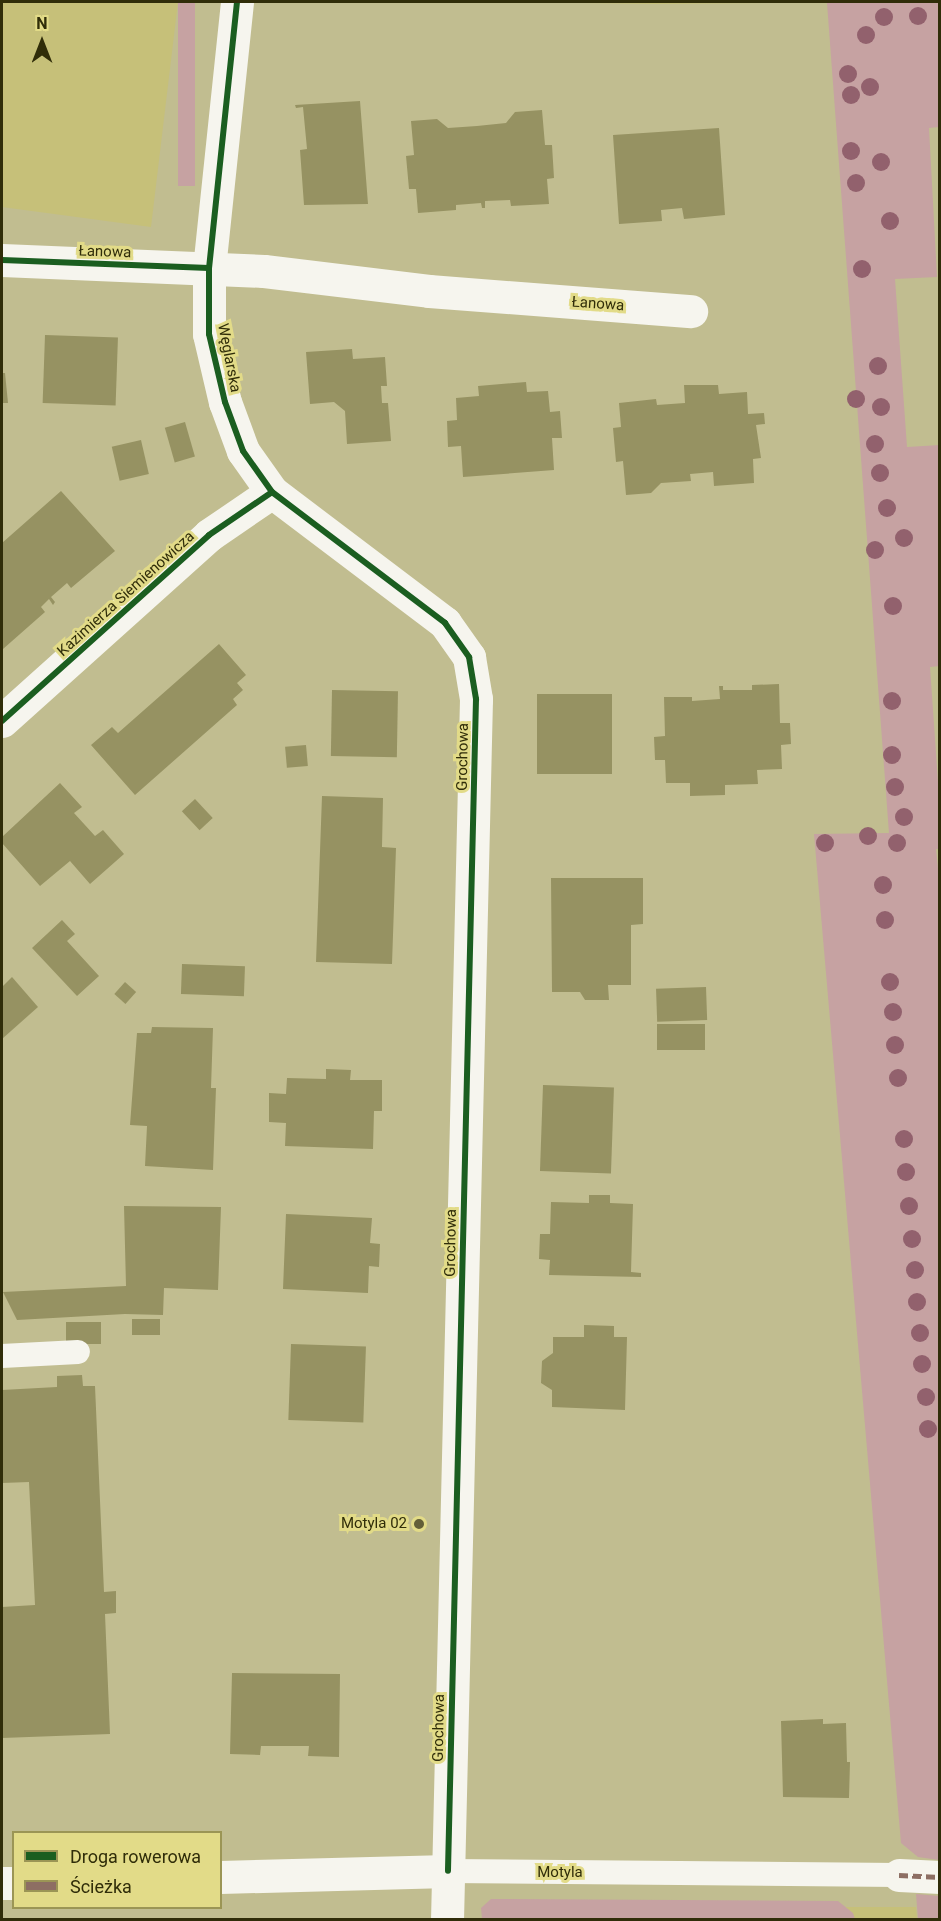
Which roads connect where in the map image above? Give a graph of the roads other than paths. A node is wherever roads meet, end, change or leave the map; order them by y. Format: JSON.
{"nodes":[{"id":1,"x":237,"y":2,"type":"edge"},
{"id":2,"x":2,"y":260,"type":"edge"},
{"id":3,"x":209,"y":268,"type":"junction"},
{"id":4,"x":691,"y":312,"type":"dead end"},
{"id":5,"x":272,"y":492,"type":"junction"},
{"id":6,"x":445,"y":623,"type":"joint"},
{"id":7,"x":2,"y":721,"type":"edge"},
{"id":8,"x":78,"y":1352,"type":"dead end"},
{"id":9,"x":2,"y":1356,"type":"edge"},
{"id":10,"x":448,"y":1871,"type":"junction"},
{"id":11,"x":900,"y":1875,"type":"joint"},
{"id":12,"x":222,"y":1877,"type":"edge"},
{"id":13,"x":939,"y":1877,"type":"edge"},
{"id":14,"x":447,"y":1920,"type":"edge"}],
"edges":[{"from":1,"to":3,"type":"street","name":"Węglarska"},
{"from":2,"to":3,"type":"street","name":"Łanowa"},
{"from":3,"to":4,"type":"street","name":"Łanowa"},
{"from":3,"to":5,"type":"street","name":"Węglarska"},
{"from":5,"to":6,"type":"street","name":"Węglarska"},
{"from":5,"to":7,"type":"street","name":"Kazimierza Siemienowicza"},
{"from":6,"to":10,"type":"street","name":"Grochowa"},
{"from":8,"to":9,"type":"lane"},
{"from":10,"to":11,"type":"lane","name":"Motyla"},
{"from":10,"to":12,"type":"street","name":"Motyla"},
{"from":10,"to":14,"type":"street","name":"Grochowa"},
{"from":11,"to":13,"type":"street"}]}
